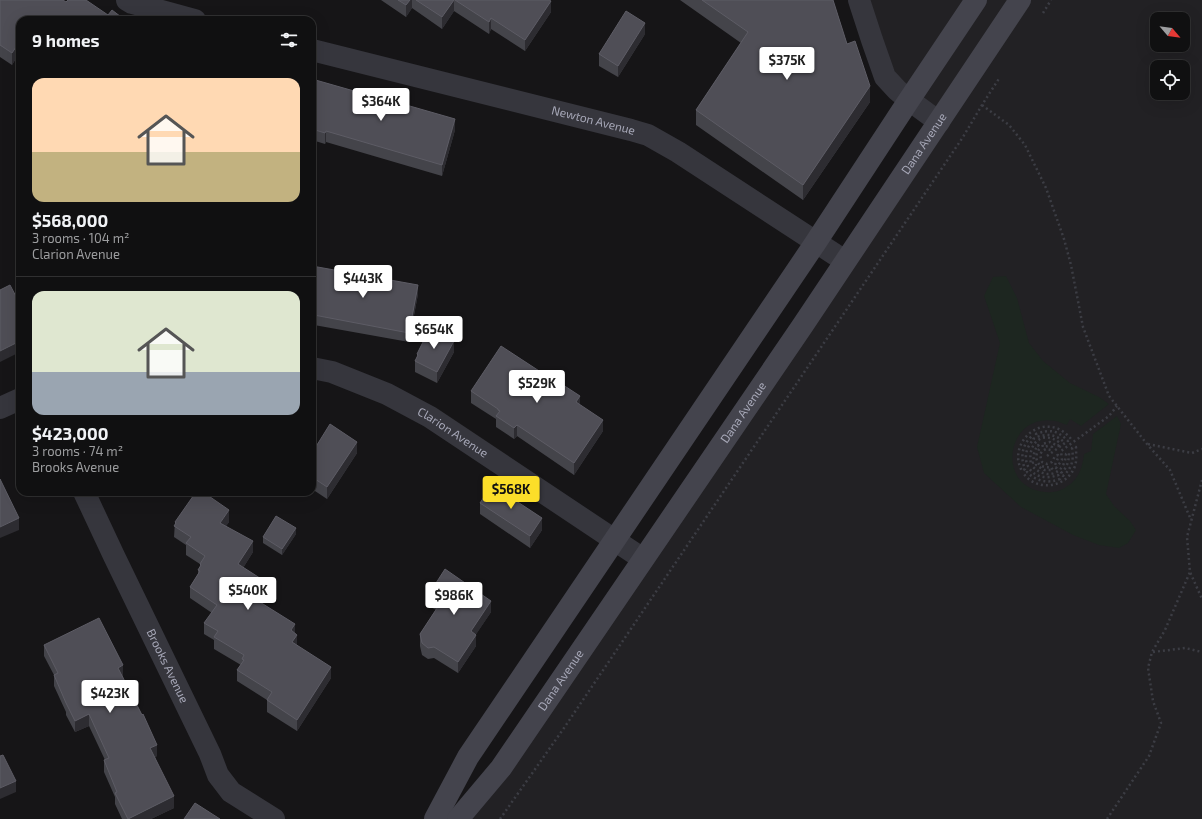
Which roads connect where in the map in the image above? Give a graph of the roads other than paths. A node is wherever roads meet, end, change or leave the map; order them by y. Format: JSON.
{"nodes":[{"id":1,"x":127,"y":0,"type":"edge"},
{"id":2,"x":859,"y":0,"type":"edge"},
{"id":3,"x":976,"y":0,"type":"edge"},
{"id":4,"x":1020,"y":0,"type":"edge"},
{"id":5,"x":179,"y":16,"type":"edge"},
{"id":6,"x":316,"y":51,"type":"edge"},
{"id":7,"x":909,"y":100,"type":"junction"},
{"id":8,"x":939,"y":122,"type":"junction"},
{"id":9,"x":816,"y":242,"type":"junction"},
{"id":10,"x":845,"y":261,"type":"junction"},
{"id":11,"x":316,"y":369,"type":"edge"},
{"id":12,"x":16,"y":401,"type":"edge"},
{"id":13,"x":0,"y":408,"type":"edge"},
{"id":14,"x":86,"y":496,"type":"edge"},
{"id":15,"x":614,"y":540,"type":"junction"},
{"id":16,"x":643,"y":559,"type":"junction"},
{"id":17,"x":274,"y":819,"type":"edge"},
{"id":18,"x":435,"y":819,"type":"edge"},
{"id":19,"x":458,"y":819,"type":"edge"}],
"edges":[{"from":1,"to":5,"type":"street"},
{"from":2,"to":7,"type":"street"},
{"from":3,"to":7,"type":"street"},
{"from":4,"to":8,"type":"street","name":"Dana Avenue"},
{"from":6,"to":9,"type":"street","name":"Newton Avenue"},
{"from":7,"to":8,"type":"street"},
{"from":7,"to":9,"type":"street"},
{"from":8,"to":10,"type":"street","name":"Dana Avenue"},
{"from":9,"to":10,"type":"street","name":"Newton Avenue"},
{"from":9,"to":15,"type":"street"},
{"from":10,"to":16,"type":"street","name":"Dana Avenue"},
{"from":11,"to":15,"type":"street","name":"Clarion Avenue"},
{"from":12,"to":13,"type":"street"},
{"from":14,"to":17,"type":"street","name":"Brooks Avenue"},
{"from":15,"to":16,"type":"street","name":"Clarion Avenue"},
{"from":15,"to":18,"type":"street"},
{"from":16,"to":19,"type":"street","name":"Dana Avenue"}]}
